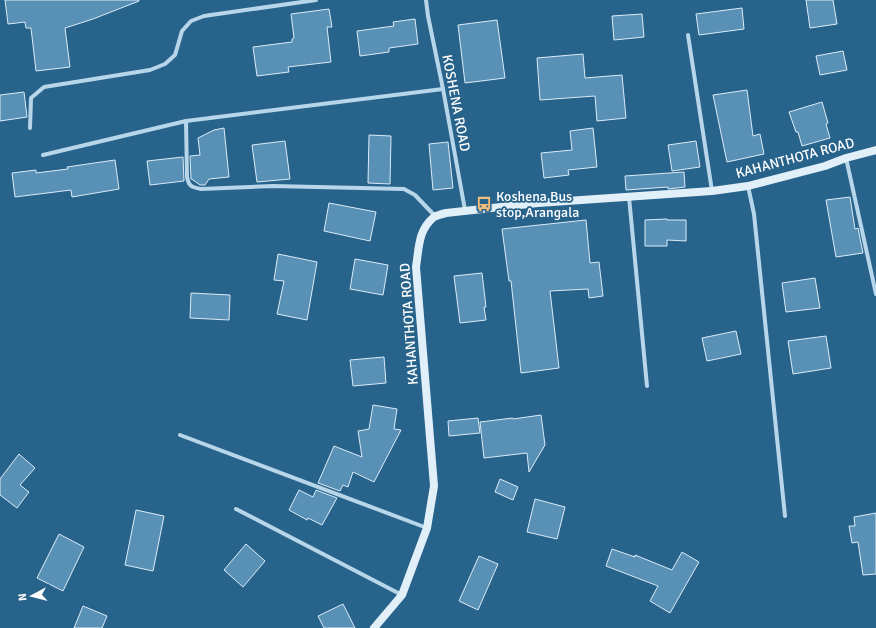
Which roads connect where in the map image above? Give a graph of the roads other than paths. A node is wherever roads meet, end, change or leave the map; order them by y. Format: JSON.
{"nodes":[{"id":1,"x":316,"y":0,"type":"edge"},
{"id":2,"x":320,"y":0,"type":"edge"},
{"id":3,"x":426,"y":0,"type":"edge"},
{"id":4,"x":688,"y":35,"type":"dead end"},
{"id":5,"x":443,"y":89,"type":"junction"},
{"id":6,"x":186,"y":121,"type":"junction"},
{"id":7,"x":30,"y":128,"type":"dead end"},
{"id":8,"x":876,"y":150,"type":"edge"},
{"id":9,"x":43,"y":155,"type":"dead end"},
{"id":10,"x":846,"y":158,"type":"junction"},
{"id":11,"x":748,"y":186,"type":"junction"},
{"id":12,"x":712,"y":190,"type":"junction"},
{"id":13,"x":629,"y":196,"type":"junction"},
{"id":14,"x":465,"y":210,"type":"junction"},
{"id":15,"x":435,"y":217,"type":"junction"},
{"id":16,"x":876,"y":294,"type":"edge"},
{"id":17,"x":647,"y":386,"type":"dead end"},
{"id":18,"x":180,"y":434,"type":"dead end"},
{"id":19,"x":236,"y":509,"type":"dead end"},
{"id":20,"x":785,"y":516,"type":"dead end"},
{"id":21,"x":427,"y":528,"type":"junction"},
{"id":22,"x":402,"y":595,"type":"junction"},
{"id":23,"x":374,"y":628,"type":"edge"}],
"edges":[{"from":1,"to":2,"type":"street"},
{"from":1,"to":7,"type":"street"},
{"from":3,"to":5,"type":"street","name":"KOSHENA ROAD"},
{"from":4,"to":12,"type":"street"},
{"from":5,"to":6,"type":"street"},
{"from":5,"to":14,"type":"street","name":"KOSHENA ROAD"},
{"from":6,"to":9,"type":"street"},
{"from":6,"to":15,"type":"street"},
{"from":8,"to":10,"type":"main road","name":"KAHANTHOTA ROAD"},
{"from":10,"to":11,"type":"main road","name":"KAHANTHOTA ROAD"},
{"from":10,"to":16,"type":"street"},
{"from":11,"to":12,"type":"main road","name":"KAHANTHOTA ROAD"},
{"from":11,"to":20,"type":"street"},
{"from":12,"to":13,"type":"main road","name":"KAHANTHOTA ROAD"},
{"from":13,"to":14,"type":"main road","name":"KAHANTHOTA ROAD"},
{"from":13,"to":17,"type":"street"},
{"from":14,"to":15,"type":"main road","name":"KAHANTHOTA ROAD"},
{"from":15,"to":21,"type":"main road","name":"KAHANTHOTA ROAD"},
{"from":18,"to":21,"type":"street"},
{"from":19,"to":22,"type":"street"},
{"from":21,"to":22,"type":"main road","name":"KAHANTHOTA ROAD"},
{"from":22,"to":23,"type":"main road","name":"KAHANTHOTA ROAD"}]}
